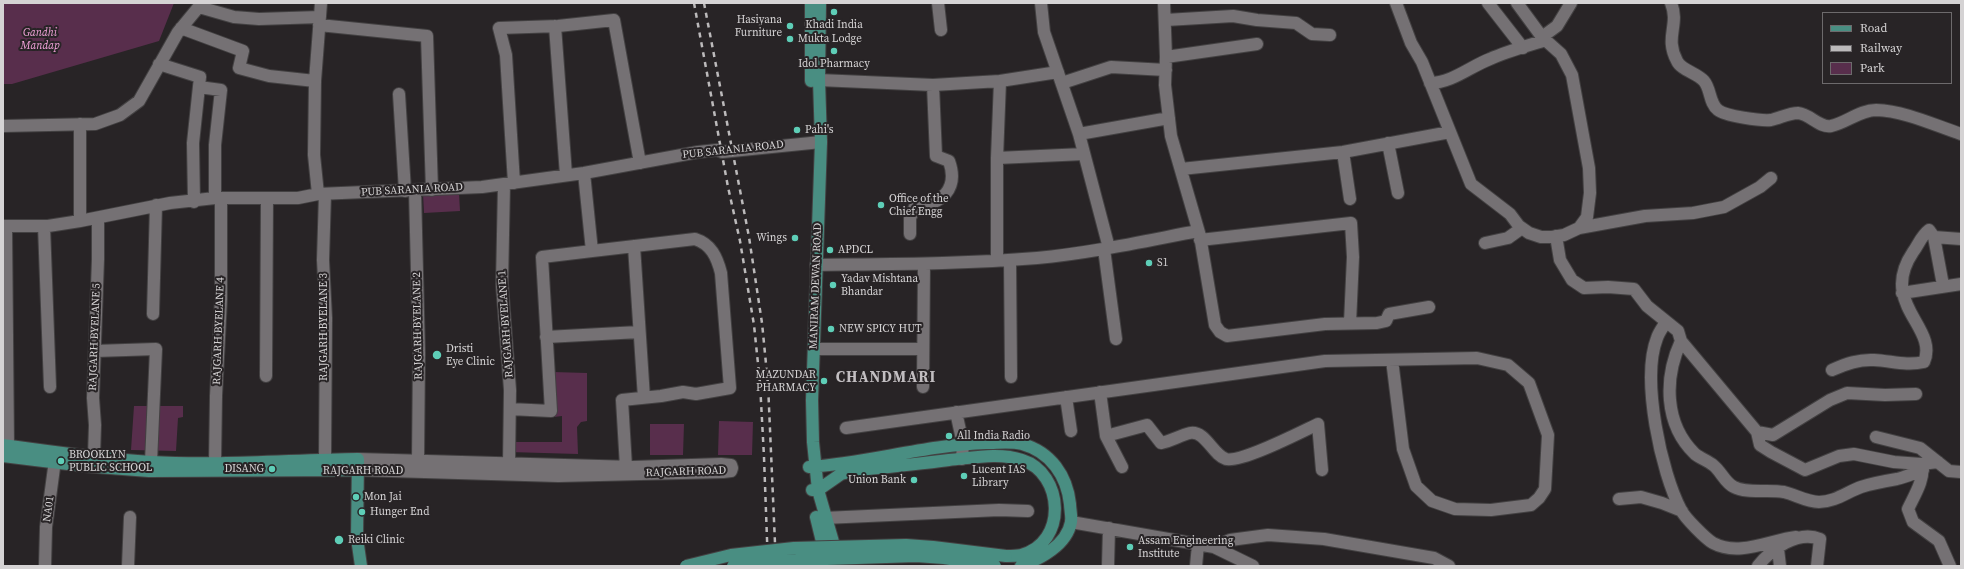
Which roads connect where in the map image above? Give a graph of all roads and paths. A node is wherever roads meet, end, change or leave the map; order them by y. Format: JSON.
{"nodes":[{"id":1,"x":321,"y":3,"type":"edge"},
{"id":2,"x":811,"y":3,"type":"edge"},
{"id":3,"x":820,"y":3,"type":"edge"},
{"id":4,"x":938,"y":3,"type":"edge"},
{"id":5,"x":1041,"y":3,"type":"edge"},
{"id":6,"x":1164,"y":3,"type":"edge"},
{"id":7,"x":1396,"y":3,"type":"edge"},
{"id":8,"x":1488,"y":3,"type":"edge"},
{"id":9,"x":1517,"y":3,"type":"edge"},
{"id":10,"x":1571,"y":3,"type":"edge"},
{"id":11,"x":1671,"y":3,"type":"edge"},
{"id":12,"x":201,"y":5,"type":"edge"},
{"id":13,"x":1166,"y":20,"type":"junction"},
{"id":14,"x":320,"y":21,"type":"junction"},
{"id":15,"x":555,"y":26,"type":"junction"},
{"id":16,"x":181,"y":28,"type":"junction"},
{"id":17,"x":941,"y":30,"type":"dead end"},
{"id":18,"x":1330,"y":35,"type":"dead end"},
{"id":19,"x":1544,"y":39,"type":"junction"},
{"id":20,"x":1257,"y":44,"type":"dead end"},
{"id":21,"x":1523,"y":48,"type":"junction"},
{"id":22,"x":1166,"y":57,"type":"junction"},
{"id":23,"x":159,"y":64,"type":"junction"},
{"id":24,"x":1166,"y":70,"type":"junction"},
{"id":25,"x":1060,"y":78,"type":"junction"},
{"id":26,"x":819,"y":80,"type":"junction"},
{"id":27,"x":315,"y":81,"type":"junction"},
{"id":28,"x":1000,"y":81,"type":"junction"},
{"id":29,"x":1430,"y":83,"type":"junction"},
{"id":30,"x":933,"y":84,"type":"junction"},
{"id":31,"x":198,"y":87,"type":"junction"},
{"id":32,"x":399,"y":94,"type":"dead end"},
{"id":33,"x":1169,"y":118,"type":"junction"},
{"id":34,"x":80,"y":124,"type":"junction"},
{"id":35,"x":3,"y":126,"type":"edge"},
{"id":36,"x":1450,"y":132,"type":"junction"},
{"id":37,"x":1079,"y":134,"type":"junction"},
{"id":38,"x":1961,"y":134,"type":"edge"},
{"id":39,"x":817,"y":142,"type":"junction"},
{"id":40,"x":1388,"y":144,"type":"junction"},
{"id":41,"x":1343,"y":152,"type":"junction"},
{"id":42,"x":1084,"y":154,"type":"junction"},
{"id":43,"x":997,"y":158,"type":"junction"},
{"id":44,"x":640,"y":163,"type":"junction"},
{"id":45,"x":1181,"y":169,"type":"junction"},
{"id":46,"x":584,"y":173,"type":"junction"},
{"id":47,"x":566,"y":175,"type":"junction"},
{"id":48,"x":1771,"y":178,"type":"dead end"},
{"id":49,"x":509,"y":184,"type":"junction"},
{"id":50,"x":432,"y":190,"type":"junction"},
{"id":51,"x":410,"y":191,"type":"junction"},
{"id":52,"x":1398,"y":193,"type":"dead end"},
{"id":53,"x":321,"y":194,"type":"junction"},
{"id":54,"x":218,"y":198,"type":"junction"},
{"id":55,"x":267,"y":198,"type":"junction"},
{"id":56,"x":1350,"y":199,"type":"dead end"},
{"id":57,"x":194,"y":202,"type":"junction"},
{"id":58,"x":156,"y":205,"type":"junction"},
{"id":59,"x":98,"y":218,"type":"junction"},
{"id":60,"x":80,"y":221,"type":"junction"},
{"id":61,"x":4,"y":226,"type":"edge"},
{"id":62,"x":44,"y":226,"type":"junction"},
{"id":63,"x":1522,"y":228,"type":"junction"},
{"id":64,"x":1580,"y":228,"type":"junction"},
{"id":65,"x":910,"y":234,"type":"dead end"},
{"id":66,"x":1199,"y":235,"type":"junction"},
{"id":67,"x":1556,"y":236,"type":"junction"},
{"id":68,"x":1934,"y":237,"type":"junction"},
{"id":69,"x":1961,"y":239,"type":"edge"},
{"id":70,"x":1485,"y":243,"type":"dead end"},
{"id":71,"x":634,"y":246,"type":"junction"},
{"id":72,"x":1107,"y":248,"type":"junction"},
{"id":73,"x":592,"y":251,"type":"junction"},
{"id":74,"x":1003,"y":260,"type":"junction"},
{"id":75,"x":924,"y":264,"type":"junction"},
{"id":76,"x":816,"y":265,"type":"junction"},
{"id":77,"x":1961,"y":284,"type":"edge"},
{"id":78,"x":1943,"y":285,"type":"junction"},
{"id":79,"x":1902,"y":293,"type":"junction"},
{"id":80,"x":1429,"y":307,"type":"dead end"},
{"id":81,"x":153,"y":314,"type":"dead end"},
{"id":82,"x":1666,"y":322,"type":"junction"},
{"id":83,"x":1350,"y":323,"type":"junction"},
{"id":84,"x":639,"y":332,"type":"junction"},
{"id":85,"x":546,"y":337,"type":"junction"},
{"id":86,"x":1116,"y":339,"type":"dead end"},
{"id":87,"x":1681,"y":341,"type":"junction"},
{"id":88,"x":814,"y":349,"type":"junction"},
{"id":89,"x":924,"y":349,"type":"junction"},
{"id":90,"x":95,"y":351,"type":"junction"},
{"id":91,"x":1392,"y":360,"type":"junction"},
{"id":92,"x":1832,"y":370,"type":"dead end"},
{"id":93,"x":266,"y":376,"type":"dead end"},
{"id":94,"x":1011,"y":376,"type":"dead end"},
{"id":95,"x":50,"y":387,"type":"dead end"},
{"id":96,"x":923,"y":387,"type":"dead end"},
{"id":97,"x":1100,"y":392,"type":"junction"},
{"id":98,"x":1916,"y":394,"type":"dead end"},
{"id":99,"x":1066,"y":397,"type":"junction"},
{"id":100,"x":644,"y":398,"type":"junction"},
{"id":101,"x":510,"y":409,"type":"junction"},
{"id":102,"x":956,"y":412,"type":"junction"},
{"id":103,"x":846,"y":428,"type":"dead end"},
{"id":104,"x":1071,"y":431,"type":"dead end"},
{"id":105,"x":1757,"y":432,"type":"junction"},
{"id":106,"x":1106,"y":436,"type":"junction"},
{"id":107,"x":1876,"y":437,"type":"dead end"},
{"id":108,"x":963,"y":444,"type":"junction"},
{"id":109,"x":5,"y":449,"type":"edge"},
{"id":110,"x":94,"y":456,"type":"junction"},
{"id":111,"x":56,"y":457,"type":"junction"},
{"id":112,"x":962,"y":459,"type":"junction"},
{"id":113,"x":324,"y":460,"type":"junction"},
{"id":114,"x":152,"y":462,"type":"junction"},
{"id":115,"x":418,"y":462,"type":"junction"},
{"id":116,"x":1938,"y":462,"type":"junction"},
{"id":117,"x":215,"y":463,"type":"junction"},
{"id":118,"x":509,"y":464,"type":"junction"},
{"id":119,"x":358,"y":465,"type":"junction"},
{"id":120,"x":812,"y":466,"type":"junction"},
{"id":121,"x":626,"y":467,"type":"junction"},
{"id":122,"x":1122,"y":467,"type":"dead end"},
{"id":123,"x":1922,"y":467,"type":"junction"},
{"id":124,"x":1322,"y":470,"type":"dead end"},
{"id":125,"x":1961,"y":472,"type":"edge"},
{"id":126,"x":814,"y":490,"type":"junction"},
{"id":127,"x":1618,"y":499,"type":"dead end"},
{"id":128,"x":1028,"y":511,"type":"dead end"},
{"id":129,"x":1682,"y":512,"type":"junction"},
{"id":130,"x":130,"y":517,"type":"dead end"},
{"id":131,"x":824,"y":518,"type":"junction"},
{"id":132,"x":1071,"y":522,"type":"junction"},
{"id":133,"x":1110,"y":528,"type":"junction"},
{"id":134,"x":1796,"y":538,"type":"junction"},
{"id":135,"x":1198,"y":545,"type":"junction"},
{"id":136,"x":1214,"y":547,"type":"junction"},
{"id":137,"x":1778,"y":549,"type":"junction"},
{"id":138,"x":45,"y":566,"type":"edge"},
{"id":139,"x":128,"y":566,"type":"edge"},
{"id":140,"x":361,"y":566,"type":"edge"},
{"id":141,"x":686,"y":566,"type":"edge"},
{"id":142,"x":733,"y":566,"type":"edge"},
{"id":143,"x":828,"y":566,"type":"edge"},
{"id":144,"x":840,"y":566,"type":"edge"},
{"id":145,"x":995,"y":566,"type":"edge"},
{"id":146,"x":1021,"y":566,"type":"edge"},
{"id":147,"x":1108,"y":566,"type":"edge"},
{"id":148,"x":1196,"y":566,"type":"edge"},
{"id":149,"x":1253,"y":566,"type":"edge"},
{"id":150,"x":1449,"y":566,"type":"edge"},
{"id":151,"x":1758,"y":566,"type":"edge"},
{"id":152,"x":1780,"y":566,"type":"edge"},
{"id":153,"x":1818,"y":566,"type":"edge"},
{"id":154,"x":1950,"y":566,"type":"edge"}],
"edges":[{"from":1,"to":14,"type":"street","name":"RAJGARH BYELANE 3"},
{"from":2,"to":39,"type":"main road","name":"MANIRAM DEWAN ROAD"},
{"from":3,"to":26,"type":"main road","name":"MANIRAM DEWAN ROAD"},
{"from":4,"to":17,"type":"street"},
{"from":5,"to":25,"type":"street"},
{"from":6,"to":13,"type":"street"},
{"from":7,"to":29,"type":"street"},
{"from":8,"to":21,"type":"street"},
{"from":9,"to":19,"type":"street"},
{"from":10,"to":19,"type":"street"},
{"from":11,"to":38,"type":"street"},
{"from":12,"to":14,"type":"street"},
{"from":12,"to":16,"type":"street"},
{"from":13,"to":18,"type":"street"},
{"from":13,"to":22,"type":"street"},
{"from":14,"to":27,"type":"street","name":"RAJGARH BYELANE 3"},
{"from":14,"to":50,"type":"street"},
{"from":15,"to":44,"type":"street"},
{"from":15,"to":47,"type":"street"},
{"from":15,"to":49,"type":"street","name":"RAJGARH BYELANE 1"},
{"from":16,"to":23,"type":"street"},
{"from":16,"to":27,"type":"street"},
{"from":19,"to":21,"type":"street"},
{"from":19,"to":64,"type":"street"},
{"from":20,"to":22,"type":"street"},
{"from":21,"to":29,"type":"street"},
{"from":22,"to":24,"type":"street"},
{"from":23,"to":31,"type":"street"},
{"from":23,"to":34,"type":"street"},
{"from":24,"to":25,"type":"street"},
{"from":24,"to":33,"type":"street"},
{"from":25,"to":28,"type":"street"},
{"from":25,"to":37,"type":"street"},
{"from":26,"to":30,"type":"street"},
{"from":26,"to":39,"type":"main road","name":"MANIRAM DEWAN ROAD"},
{"from":27,"to":53,"type":"street","name":"RAJGARH BYELANE 3"},
{"from":28,"to":30,"type":"street"},
{"from":28,"to":43,"type":"street"},
{"from":29,"to":36,"type":"street"},
{"from":30,"to":65,"type":"street"},
{"from":31,"to":54,"type":"street","name":"RAJGARH BYELANE 4"},
{"from":31,"to":57,"type":"street"},
{"from":32,"to":51,"type":"street","name":"RAJGARH BYELANE 2"},
{"from":33,"to":37,"type":"street"},
{"from":33,"to":45,"type":"street"},
{"from":34,"to":35,"type":"street"},
{"from":34,"to":60,"type":"street"},
{"from":36,"to":40,"type":"street"},
{"from":36,"to":63,"type":"street"},
{"from":37,"to":42,"type":"street"},
{"from":39,"to":44,"type":"street","name":"PUB SARANIA ROAD"},
{"from":39,"to":76,"type":"main road","name":"MANIRAM DEWAN ROAD"},
{"from":39,"to":120,"type":"main road","name":"MANIRAM DEWAN ROAD"},
{"from":40,"to":41,"type":"street"},
{"from":40,"to":52,"type":"street"},
{"from":41,"to":45,"type":"street"},
{"from":41,"to":56,"type":"street"},
{"from":42,"to":43,"type":"street"},
{"from":42,"to":72,"type":"street"},
{"from":43,"to":74,"type":"street"},
{"from":44,"to":46,"type":"street","name":"PUB SARANIA ROAD"},
{"from":45,"to":66,"type":"street"},
{"from":46,"to":47,"type":"street","name":"PUB SARANIA ROAD"},
{"from":46,"to":73,"type":"street"},
{"from":47,"to":49,"type":"street","name":"PUB SARANIA ROAD"},
{"from":48,"to":64,"type":"street"},
{"from":49,"to":50,"type":"street","name":"PUB SARANIA ROAD"},
{"from":49,"to":101,"type":"street","name":"RAJGARH BYELANE 1"},
{"from":50,"to":51,"type":"street","name":"PUB SARANIA ROAD"},
{"from":51,"to":53,"type":"street","name":"PUB SARANIA ROAD"},
{"from":51,"to":115,"type":"street","name":"RAJGARH BYELANE 2"},
{"from":53,"to":55,"type":"street","name":"PUB SARANIA ROAD"},
{"from":53,"to":113,"type":"street","name":"RAJGARH BYELANE 3"},
{"from":54,"to":55,"type":"street","name":"PUB SARANIA ROAD"},
{"from":54,"to":57,"type":"street","name":"PUB SARANIA ROAD"},
{"from":54,"to":117,"type":"street","name":"RAJGARH BYELANE 4"},
{"from":55,"to":93,"type":"street"},
{"from":57,"to":58,"type":"street","name":"PUB SARANIA ROAD"},
{"from":58,"to":59,"type":"street","name":"PUB SARANIA ROAD"},
{"from":58,"to":81,"type":"street"},
{"from":59,"to":60,"type":"street","name":"PUB SARANIA ROAD"},
{"from":59,"to":90,"type":"street","name":"RAJGARH BYELANE 5"},
{"from":60,"to":62,"type":"street","name":"PUB SARANIA ROAD"},
{"from":61,"to":62,"type":"street","name":"PUB SARANIA ROAD"},
{"from":61,"to":109,"type":"street"},
{"from":62,"to":95,"type":"street"},
{"from":63,"to":67,"type":"street"},
{"from":63,"to":70,"type":"street"},
{"from":64,"to":67,"type":"street"},
{"from":66,"to":72,"type":"street"},
{"from":66,"to":83,"type":"street"},
{"from":66,"to":83,"type":"street"},
{"from":67,"to":82,"type":"street"},
{"from":68,"to":69,"type":"street"},
{"from":68,"to":78,"type":"street"},
{"from":68,"to":79,"type":"street"},
{"from":71,"to":73,"type":"street"},
{"from":71,"to":84,"type":"street"},
{"from":71,"to":100,"type":"street"},
{"from":72,"to":74,"type":"street"},
{"from":72,"to":86,"type":"street"},
{"from":73,"to":85,"type":"street"},
{"from":74,"to":75,"type":"street"},
{"from":74,"to":94,"type":"street"},
{"from":75,"to":76,"type":"street"},
{"from":75,"to":89,"type":"street"},
{"from":76,"to":88,"type":"main road","name":"MANIRAM DEWAN ROAD"},
{"from":77,"to":78,"type":"street"},
{"from":78,"to":79,"type":"street"},
{"from":79,"to":92,"type":"street"},
{"from":80,"to":83,"type":"street"},
{"from":82,"to":87,"type":"street"},
{"from":82,"to":129,"type":"street"},
{"from":84,"to":85,"type":"street"},
{"from":84,"to":100,"type":"street"},
{"from":85,"to":101,"type":"street"},
{"from":87,"to":105,"type":"street"},
{"from":87,"to":123,"type":"street"},
{"from":88,"to":89,"type":"street"},
{"from":88,"to":120,"type":"main road","name":"MANIRAM DEWAN ROAD"},
{"from":89,"to":96,"type":"street"},
{"from":90,"to":110,"type":"street","name":"RAJGARH BYELANE 5"},
{"from":90,"to":114,"type":"street"},
{"from":91,"to":91,"type":"street"},
{"from":91,"to":97,"type":"street"},
{"from":97,"to":99,"type":"street"},
{"from":97,"to":106,"type":"street"},
{"from":98,"to":105,"type":"street"},
{"from":99,"to":102,"type":"street"},
{"from":99,"to":104,"type":"street"},
{"from":100,"to":121,"type":"street"},
{"from":101,"to":118,"type":"street","name":"RAJGARH BYELANE 1"},
{"from":102,"to":103,"type":"street"},
{"from":102,"to":108,"type":"street"},
{"from":105,"to":123,"type":"street"},
{"from":106,"to":122,"type":"street"},
{"from":106,"to":124,"type":"street"},
{"from":107,"to":116,"type":"street"},
{"from":108,"to":112,"type":"street"},
{"from":108,"to":120,"type":"main road"},
{"from":108,"to":132,"type":"main road"},
{"from":109,"to":111,"type":"main road","name":"RAJGARH ROAD"},
{"from":110,"to":111,"type":"main road","name":"RAJGARH ROAD"},
{"from":110,"to":114,"type":"main road","name":"RAJGARH ROAD"},
{"from":111,"to":119,"type":"main road","name":"RAJGARH ROAD"},
{"from":111,"to":138,"type":"street","name":"NA01"},
{"from":112,"to":126,"type":"main road"},
{"from":112,"to":141,"type":"main road","bridge":true},
{"from":113,"to":117,"type":"main road","name":"RAJGARH ROAD"},
{"from":113,"to":119,"type":"main road","name":"RAJGARH ROAD"},
{"from":114,"to":117,"type":"main road","name":"RAJGARH ROAD"},
{"from":115,"to":118,"type":"street","name":"RAJGARH ROAD"},
{"from":115,"to":119,"type":"street","name":"RAJGARH ROAD"},
{"from":116,"to":123,"type":"street"},
{"from":116,"to":125,"type":"street"},
{"from":118,"to":121,"type":"street","name":"RAJGARH ROAD"},
{"from":119,"to":121,"type":"street","name":"RAJGARH ROAD"},
{"from":119,"to":140,"type":"main road"},
{"from":120,"to":126,"type":"main road","name":"MANIRAM DEWAN ROAD"},
{"from":123,"to":154,"type":"street"},
{"from":126,"to":131,"type":"main road","name":"MANIRAM DEWAN ROAD"},
{"from":126,"to":143,"type":"main road","name":"MANIRAM DEWAN ROAD"},
{"from":127,"to":129,"type":"street"},
{"from":128,"to":131,"type":"street"},
{"from":129,"to":134,"type":"street"},
{"from":130,"to":139,"type":"street"},
{"from":131,"to":144,"type":"main road","name":"MANIRAM DEWAN ROAD"},
{"from":132,"to":133,"type":"street"},
{"from":132,"to":146,"type":"main road"},
{"from":133,"to":135,"type":"street"},
{"from":133,"to":147,"type":"street"},
{"from":134,"to":137,"type":"street"},
{"from":134,"to":153,"type":"street"},
{"from":135,"to":136,"type":"street"},
{"from":135,"to":148,"type":"street"},
{"from":136,"to":149,"type":"street"},
{"from":136,"to":150,"type":"street"},
{"from":137,"to":151,"type":"street"},
{"from":137,"to":152,"type":"street"},
{"from":142,"to":145,"type":"main road","bridge":true}]}
